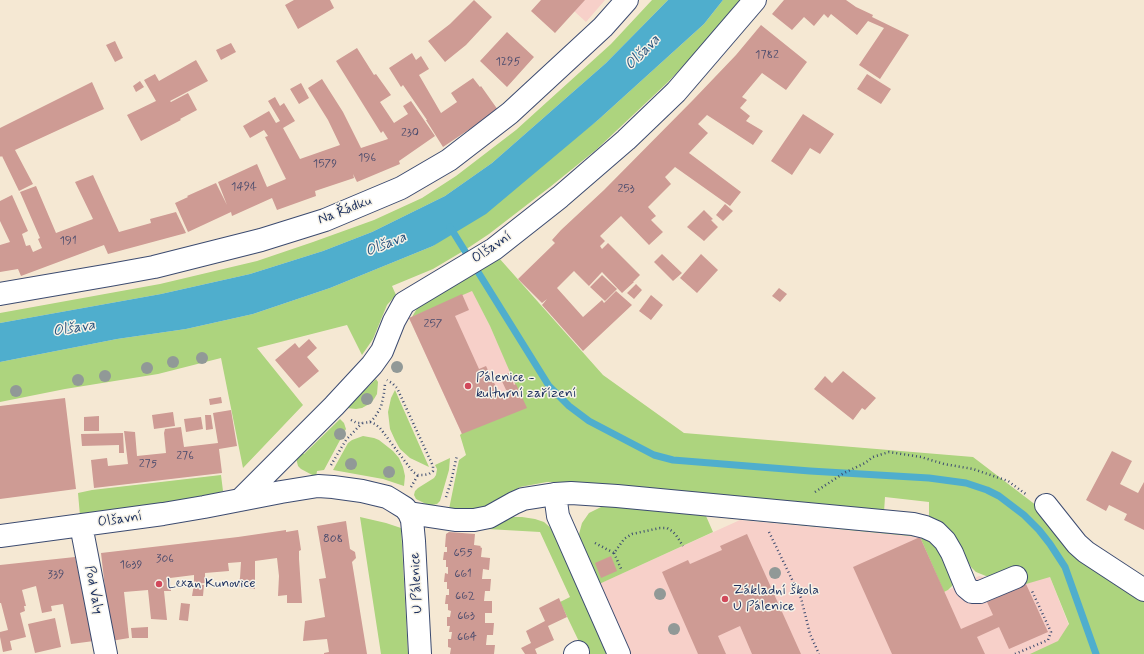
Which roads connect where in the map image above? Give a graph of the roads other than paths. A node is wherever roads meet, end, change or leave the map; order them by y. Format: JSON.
{"nodes":[{"id":1,"x":627,"y":0,"type":"edge"},
{"id":2,"x":754,"y":0,"type":"edge"},
{"id":3,"x":0,"y":294,"type":"edge"},
{"id":4,"x":283,"y":455,"type":"junction"},
{"id":5,"x":315,"y":487,"type":"junction"},
{"id":6,"x":555,"y":494,"type":"junction"},
{"id":7,"x":240,"y":500,"type":"junction"},
{"id":8,"x":1046,"y":505,"type":"road end"},
{"id":9,"x":409,"y":513,"type":"junction"},
{"id":10,"x":81,"y":525,"type":"junction"},
{"id":11,"x":0,"y":536,"type":"edge"},
{"id":12,"x":1016,"y":577,"type":"road end"},
{"id":13,"x":1144,"y":590,"type":"edge"},
{"id":14,"x":106,"y":654,"type":"edge"},
{"id":15,"x":420,"y":654,"type":"edge"},
{"id":16,"x":619,"y":654,"type":"edge"}],
"edges":[{"from":1,"to":3,"type":"street","name":"Na Řádku"},
{"from":2,"to":4,"type":"street","name":"Olšavní"},
{"from":4,"to":5,"type":"street"},
{"from":4,"to":7,"type":"street","name":"Olšavní"},
{"from":5,"to":7,"type":"street","name":"Olšavní"},
{"from":5,"to":9,"type":"street","name":"Olšavní"},
{"from":6,"to":9,"type":"street"},
{"from":6,"to":12,"type":"street"},
{"from":6,"to":16,"type":"street"},
{"from":7,"to":10,"type":"street","name":"Olšavní"},
{"from":8,"to":13,"type":"street"},
{"from":9,"to":15,"type":"street","name":"U Pálenice"},
{"from":10,"to":11,"type":"street","name":"Olšavní"},
{"from":10,"to":14,"type":"street","name":"Pod Valy"}]}
